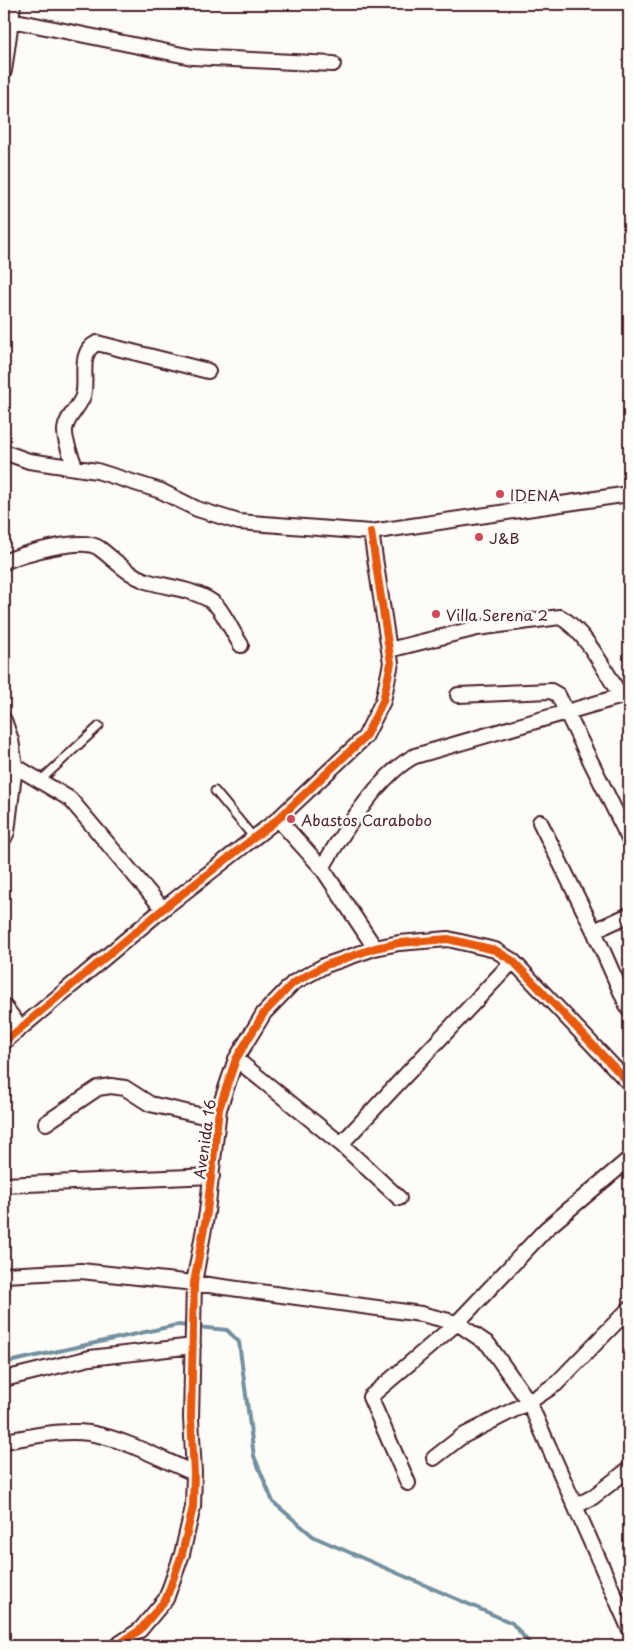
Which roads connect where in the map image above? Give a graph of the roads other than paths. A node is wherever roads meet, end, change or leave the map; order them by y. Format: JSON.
{"nodes":[{"id":1,"x":13,"y":4,"type":"edge"},
{"id":2,"x":7,"y":19,"type":"edge"},
{"id":3,"x":333,"y":64,"type":"dead end"},
{"id":4,"x":4,"y":71,"type":"edge"},
{"id":5,"x":208,"y":371,"type":"dead end"},
{"id":6,"x":4,"y":452,"type":"edge"},
{"id":7,"x":75,"y":467,"type":"junction"},
{"id":8,"x":629,"y":494,"type":"edge"},
{"id":9,"x":371,"y":532,"type":"junction"},
{"id":10,"x":4,"y":562,"type":"edge"},
{"id":11,"x":241,"y":645,"type":"dead end"},
{"id":12,"x":389,"y":650,"type":"junction"},
{"id":13,"x":458,"y":695,"type":"dead end"},
{"id":14,"x":625,"y":696,"type":"edge"},
{"id":15,"x":568,"y":712,"type":"junction"},
{"id":16,"x":4,"y":720,"type":"edge"},
{"id":17,"x":99,"y":726,"type":"dead end"},
{"id":18,"x":4,"y":754,"type":"edge"},
{"id":19,"x":15,"y":766,"type":"junction"},
{"id":20,"x":40,"y":782,"type":"junction"},
{"id":21,"x":214,"y":791,"type":"dead end"},
{"id":22,"x":278,"y":819,"type":"junction"},
{"id":23,"x":540,"y":822,"type":"dead end"},
{"id":24,"x":4,"y":838,"type":"edge"},
{"id":25,"x":254,"y":838,"type":"junction"},
{"id":26,"x":629,"y":839,"type":"edge"},
{"id":27,"x":322,"y":868,"type":"junction"},
{"id":28,"x":163,"y":909,"type":"junction"},
{"id":29,"x":629,"y":916,"type":"edge"},
{"id":30,"x":594,"y":931,"type":"junction"},
{"id":31,"x":375,"y":948,"type":"junction"},
{"id":32,"x":513,"y":961,"type":"junction"},
{"id":33,"x":4,"y":1006,"type":"edge"},
{"id":34,"x":629,"y":1010,"type":"edge"},
{"id":35,"x":20,"y":1027,"type":"junction"},
{"id":36,"x":4,"y":1042,"type":"edge"},
{"id":37,"x":236,"y":1059,"type":"junction"},
{"id":38,"x":629,"y":1083,"type":"edge"},
{"id":39,"x":217,"y":1119,"type":"junction"},
{"id":40,"x":46,"y":1122,"type":"dead end"},
{"id":41,"x":341,"y":1144,"type":"junction"},
{"id":42,"x":629,"y":1160,"type":"edge"},
{"id":43,"x":212,"y":1176,"type":"junction"},
{"id":44,"x":4,"y":1185,"type":"edge"},
{"id":45,"x":399,"y":1198,"type":"dead end"},
{"id":46,"x":4,"y":1275,"type":"edge"},
{"id":47,"x":194,"y":1283,"type":"junction"},
{"id":48,"x":629,"y":1309,"type":"edge"},
{"id":49,"x":457,"y":1324,"type":"junction"},
{"id":50,"x":193,"y":1340,"type":"junction"},
{"id":51,"x":4,"y":1379,"type":"edge"},
{"id":52,"x":529,"y":1402,"type":"junction"},
{"id":53,"x":4,"y":1441,"type":"edge"},
{"id":54,"x":434,"y":1458,"type":"dead end"},
{"id":55,"x":629,"y":1470,"type":"edge"},
{"id":56,"x":194,"y":1473,"type":"junction"},
{"id":57,"x":408,"y":1483,"type":"dead end"},
{"id":58,"x":576,"y":1506,"type":"junction"},
{"id":59,"x":629,"y":1628,"type":"edge"},
{"id":60,"x":116,"y":1646,"type":"edge"}],
"edges":[{"from":1,"to":2,"type":"street"},
{"from":2,"to":3,"type":"street"},
{"from":2,"to":4,"type":"street"},
{"from":5,"to":7,"type":"street"},
{"from":6,"to":7,"type":"street"},
{"from":7,"to":9,"type":"street"},
{"from":8,"to":9,"type":"street"},
{"from":9,"to":12,"type":"street"},
{"from":10,"to":11,"type":"street"},
{"from":12,"to":14,"type":"street"},
{"from":12,"to":22,"type":"street"},
{"from":13,"to":15,"type":"street"},
{"from":14,"to":15,"type":"street"},
{"from":15,"to":26,"type":"street"},
{"from":15,"to":27,"type":"street"},
{"from":16,"to":19,"type":"street"},
{"from":17,"to":20,"type":"lane"},
{"from":18,"to":19,"type":"street"},
{"from":19,"to":20,"type":"street"},
{"from":19,"to":24,"type":"street"},
{"from":20,"to":28,"type":"street"},
{"from":21,"to":25,"type":"lane"},
{"from":22,"to":25,"type":"street"},
{"from":22,"to":27,"type":"street"},
{"from":23,"to":30,"type":"street"},
{"from":25,"to":28,"type":"street"},
{"from":27,"to":31,"type":"street"},
{"from":28,"to":35,"type":"street"},
{"from":29,"to":30,"type":"street"},
{"from":30,"to":34,"type":"street"},
{"from":31,"to":32,"type":"street","name":"Avenida 16"},
{"from":31,"to":37,"type":"street","name":"Avenida 16"},
{"from":32,"to":38,"type":"street","name":"Avenida 16"},
{"from":32,"to":41,"type":"street"},
{"from":33,"to":35,"type":"street"},
{"from":35,"to":36,"type":"street"},
{"from":37,"to":39,"type":"street","name":"Avenida 16"},
{"from":37,"to":41,"type":"street"},
{"from":39,"to":40,"type":"street"},
{"from":39,"to":43,"type":"street","name":"Avenida 16"},
{"from":41,"to":45,"type":"street"},
{"from":42,"to":49,"type":"street"},
{"from":43,"to":44,"type":"street"},
{"from":43,"to":47,"type":"street","name":"Avenida 16"},
{"from":46,"to":47,"type":"street"},
{"from":47,"to":49,"type":"street"},
{"from":47,"to":50,"type":"street","name":"Avenida 16"},
{"from":48,"to":52,"type":"street"},
{"from":49,"to":52,"type":"street"},
{"from":49,"to":57,"type":"street"},
{"from":50,"to":51,"type":"street"},
{"from":50,"to":56,"type":"street"},
{"from":52,"to":54,"type":"street"},
{"from":52,"to":58,"type":"street"},
{"from":53,"to":56,"type":"street"},
{"from":55,"to":58,"type":"street"},
{"from":56,"to":60,"type":"street"},
{"from":58,"to":59,"type":"street"}]}
